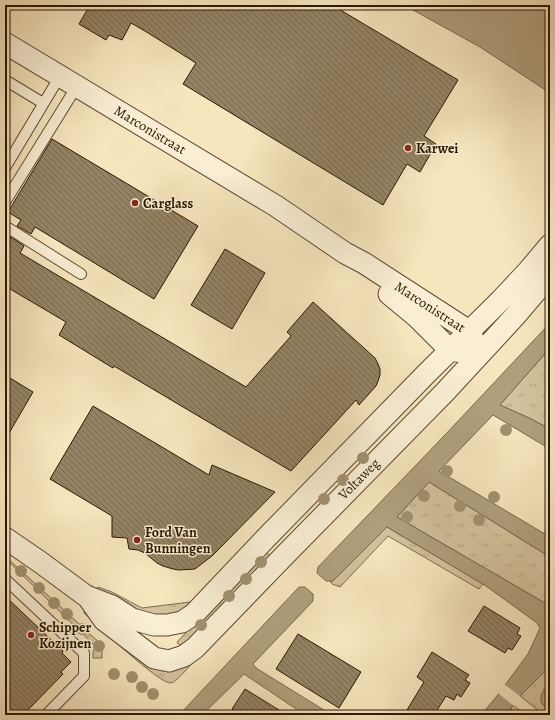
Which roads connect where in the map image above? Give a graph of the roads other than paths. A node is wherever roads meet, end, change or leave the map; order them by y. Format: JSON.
{"nodes":[{"id":1,"x":5,"y":43,"type":"edge"},
{"id":2,"x":5,"y":80,"type":"edge"},
{"id":3,"x":68,"y":81,"type":"junction"},
{"id":4,"x":43,"y":103,"type":"junction"},
{"id":5,"x":5,"y":168,"type":"edge"},
{"id":6,"x":5,"y":202,"type":"edge"},
{"id":7,"x":5,"y":226,"type":"edge"},
{"id":8,"x":550,"y":245,"type":"edge"},
{"id":9,"x":345,"y":253,"type":"junction"},
{"id":10,"x":81,"y":274,"type":"dead end"},
{"id":11,"x":550,"y":275,"type":"edge"},
{"id":12,"x":469,"y":331,"type":"junction"},
{"id":13,"x":450,"y":350,"type":"junction"},
{"id":14,"x":480,"y":354,"type":"junction"},
{"id":15,"x":5,"y":538,"type":"edge"},
{"id":16,"x":5,"y":579,"type":"edge"},
{"id":17,"x":86,"y":596,"type":"junction"},
{"id":18,"x":46,"y":715,"type":"edge"}],
"edges":[{"from":1,"to":3,"type":"street","name":"Marconistraat"},
{"from":2,"to":4,"type":"lane"},
{"from":3,"to":4,"type":"lane"},
{"from":3,"to":6,"type":"lane"},
{"from":3,"to":9,"type":"street","name":"Marconistraat"},
{"from":4,"to":5,"type":"lane"},
{"from":7,"to":10,"type":"lane"},
{"from":8,"to":12,"type":"street","name":"Voltaweg"},
{"from":9,"to":12,"type":"street","name":"Marconistraat"},
{"from":9,"to":13,"type":"street","name":"Marconistraat"},
{"from":11,"to":14,"type":"street","name":"Voltaweg"},
{"from":12,"to":13,"type":"street","name":"Voltaweg"},
{"from":12,"to":14,"type":"street","name":"Marconistraat"},
{"from":13,"to":14,"type":"street","name":"Marconistraat"},
{"from":13,"to":17,"type":"street","name":"Voltaweg"},
{"from":14,"to":17,"type":"street","name":"Voltaweg"},
{"from":15,"to":17,"type":"street"},
{"from":16,"to":18,"type":"lane"}]}
